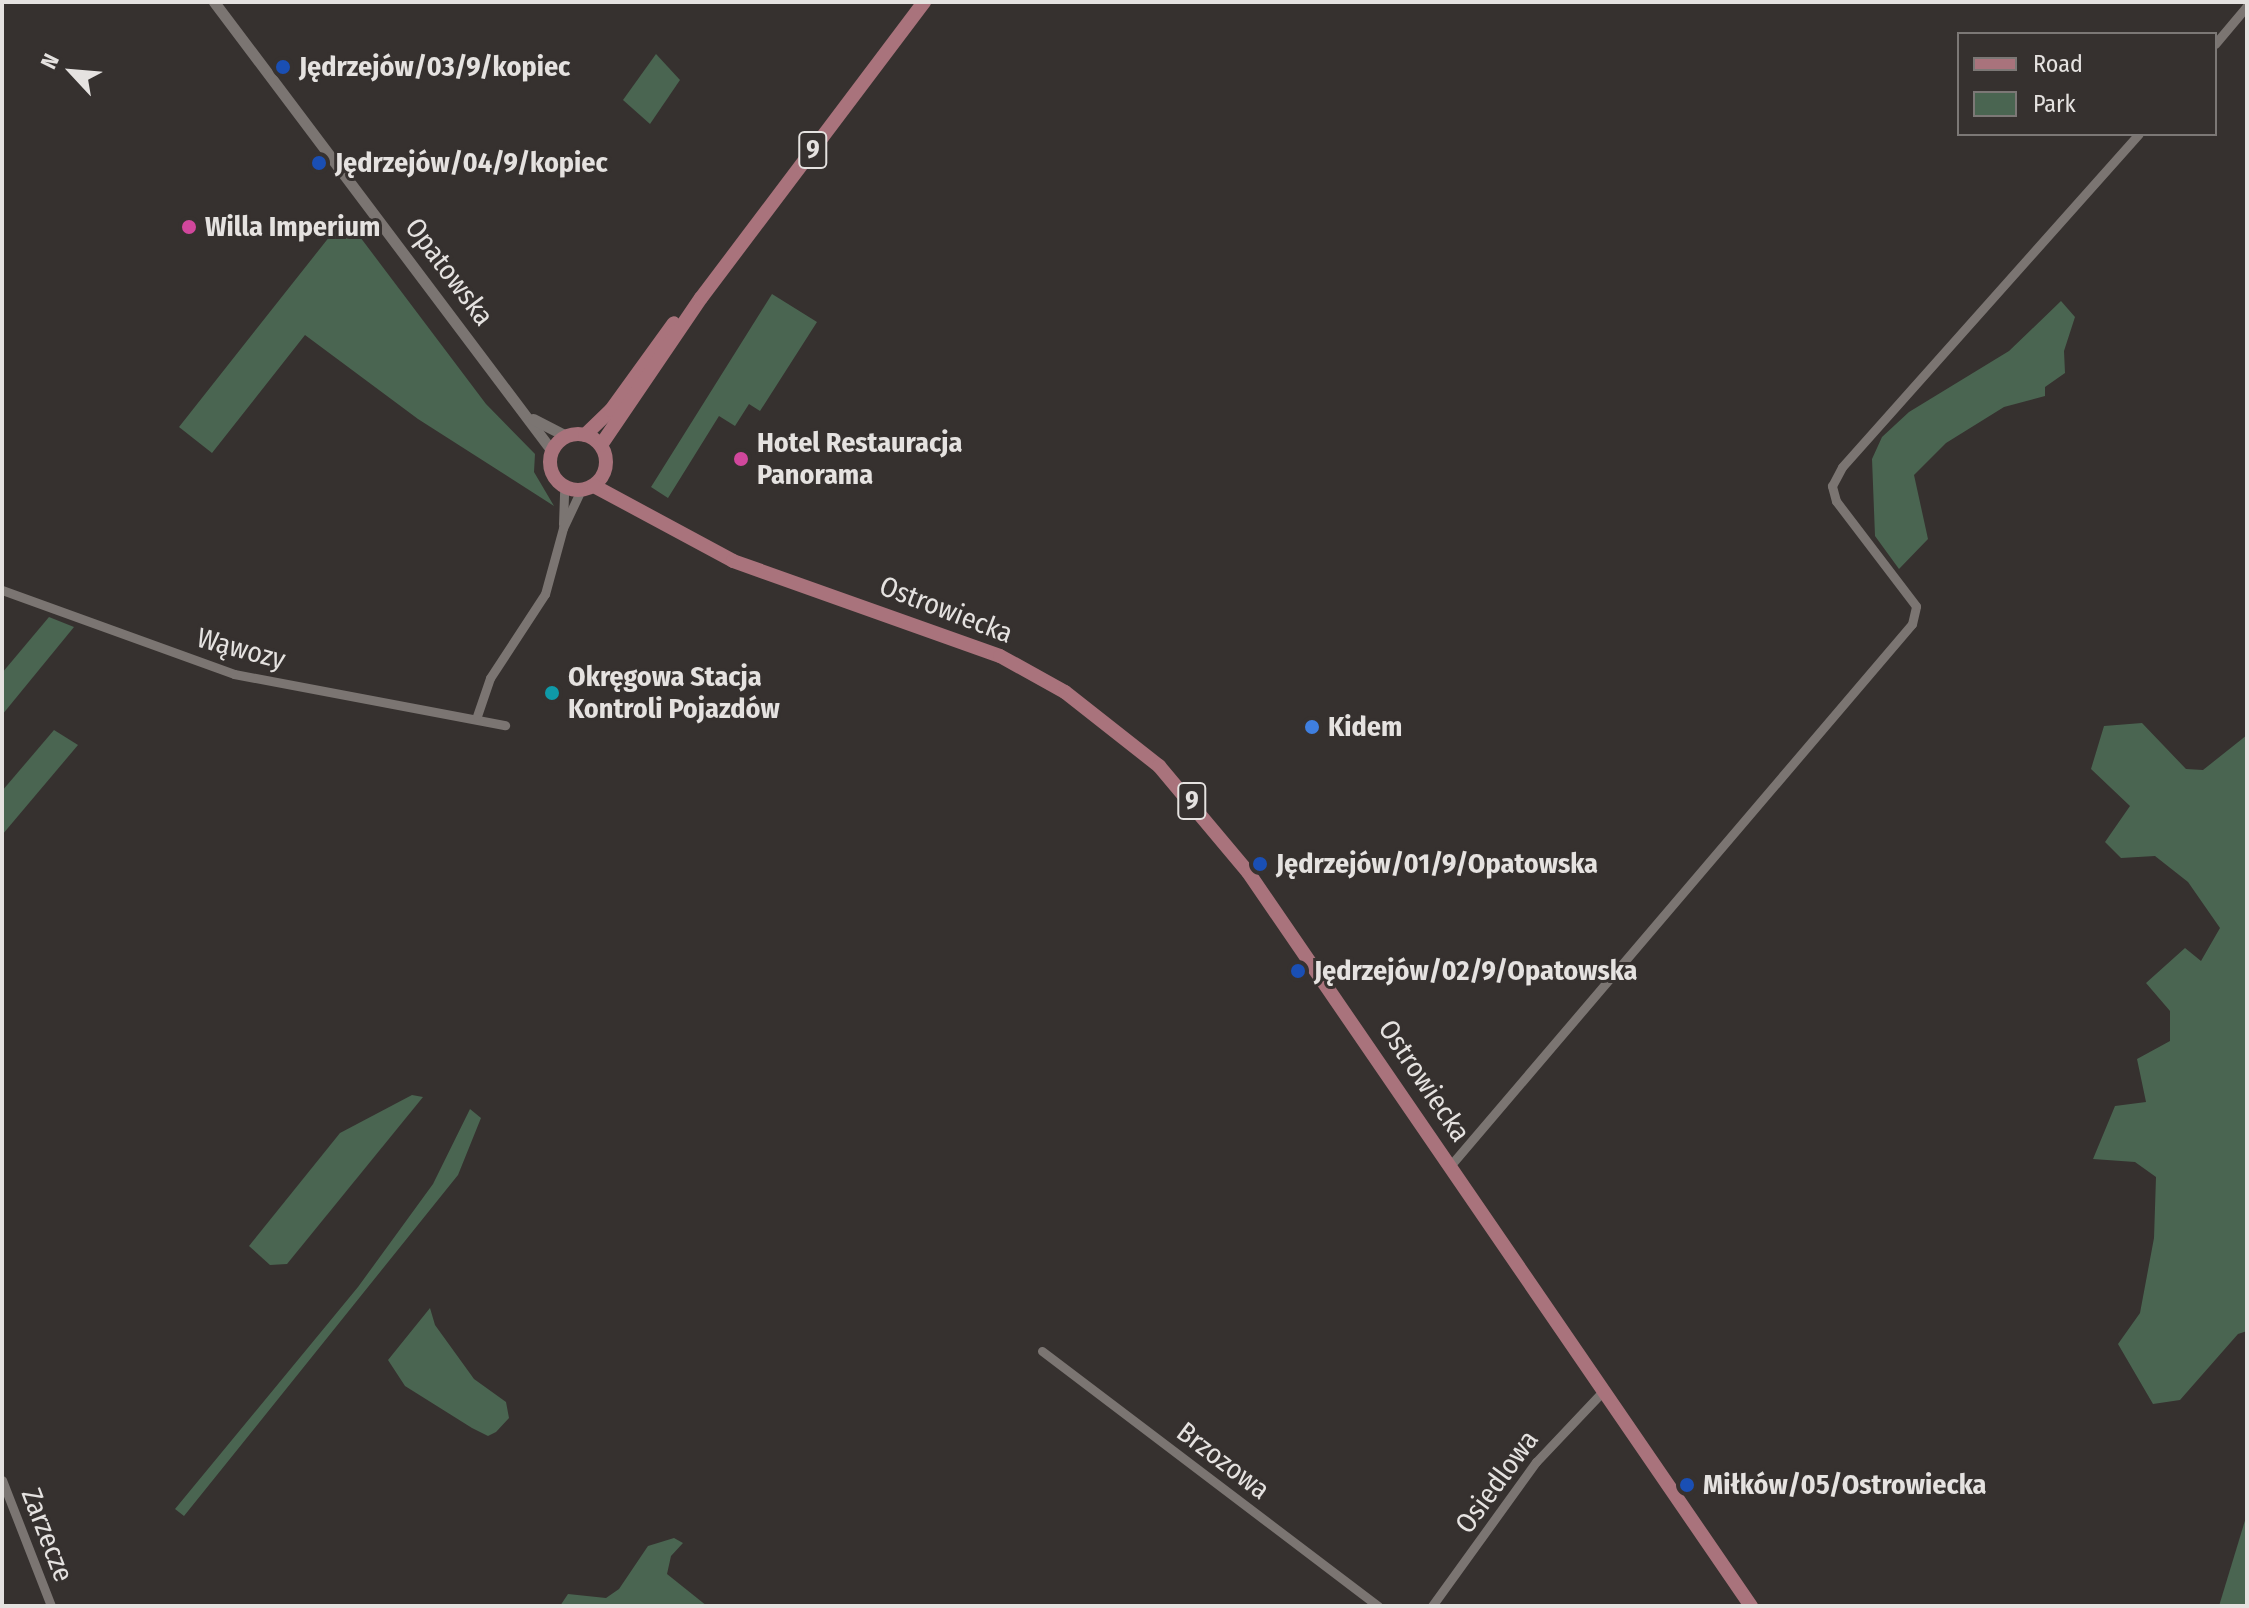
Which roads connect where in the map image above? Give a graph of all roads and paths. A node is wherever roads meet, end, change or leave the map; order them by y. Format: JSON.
{"nodes":[{"id":1,"x":214,"y":2,"type":"edge"},
{"id":2,"x":924,"y":2,"type":"edge"},
{"id":3,"x":2247,"y":6,"type":"edge"},
{"id":4,"x":2217,"y":42,"type":"edge"},
{"id":5,"x":2137,"y":136,"type":"edge"},
{"id":6,"x":701,"y":298,"type":"junction"},
{"id":7,"x":530,"y":417,"type":"junction"},
{"id":8,"x":585,"y":435,"type":"junction"},
{"id":9,"x":566,"y":436,"type":"junction"},
{"id":10,"x":601,"y":445,"type":"junction"},
{"id":11,"x":552,"y":451,"type":"junction"},
{"id":12,"x":605,"y":471,"type":"junction"},
{"id":13,"x":564,"y":487,"type":"junction"},
{"id":14,"x":588,"y":488,"type":"junction"},
{"id":15,"x":629,"y":501,"type":"junction"},
{"id":16,"x":563,"y":528,"type":"junction"},
{"id":17,"x":2,"y":590,"type":"edge"},
{"id":18,"x":477,"y":716,"type":"junction"},
{"id":19,"x":505,"y":725,"type":"dead end"},
{"id":20,"x":1450,"y":1166,"type":"junction"},
{"id":21,"x":1042,"y":1351,"type":"dead end"},
{"id":22,"x":1604,"y":1390,"type":"junction"},
{"id":23,"x":2,"y":1480,"type":"edge"},
{"id":24,"x":51,"y":1606,"type":"edge"},
{"id":25,"x":1378,"y":1606,"type":"edge"},
{"id":26,"x":1432,"y":1606,"type":"edge"},
{"id":27,"x":1751,"y":1606,"type":"edge"}],
"edges":[{"from":1,"to":7,"type":"street","name":"Opatowska"},
{"from":2,"to":6,"type":"main road","number":"9"},
{"from":3,"to":4,"type":"street"},
{"from":5,"to":20,"type":"street"},
{"from":6,"to":8,"type":"main road","number":"9"},
{"from":6,"to":10,"type":"main road","number":"9"},
{"from":7,"to":9,"type":"street","name":"Opatowska"},
{"from":7,"to":11,"type":"street","name":"Opatowska"},
{"from":8,"to":9,"type":"main road"},
{"from":8,"to":10,"type":"main road"},
{"from":9,"to":11,"type":"main road"},
{"from":10,"to":12,"type":"main road","number":"9"},
{"from":11,"to":13,"type":"main road"},
{"from":12,"to":14,"type":"main road"},
{"from":12,"to":15,"type":"main road","number":"9"},
{"from":13,"to":14,"type":"main road","number":"9"},
{"from":13,"to":16,"type":"street"},
{"from":14,"to":15,"type":"main road","number":"9"},
{"from":14,"to":16,"type":"street"},
{"from":15,"to":20,"type":"main road","name":"Ostrowiecka","number":"9"},
{"from":16,"to":18,"type":"street"},
{"from":17,"to":18,"type":"street","name":"Wąwozy"},
{"from":18,"to":19,"type":"street","name":"Wąwozy"},
{"from":20,"to":22,"type":"main road","name":"Ostrowiecka","number":"9"},
{"from":21,"to":25,"type":"street","name":"Brzozowa"},
{"from":22,"to":26,"type":"street","name":"Osiedlowa"},
{"from":22,"to":27,"type":"main road","name":"Ostrowiecka","number":"9"},
{"from":23,"to":24,"type":"street","name":"Zarzecze"}]}
